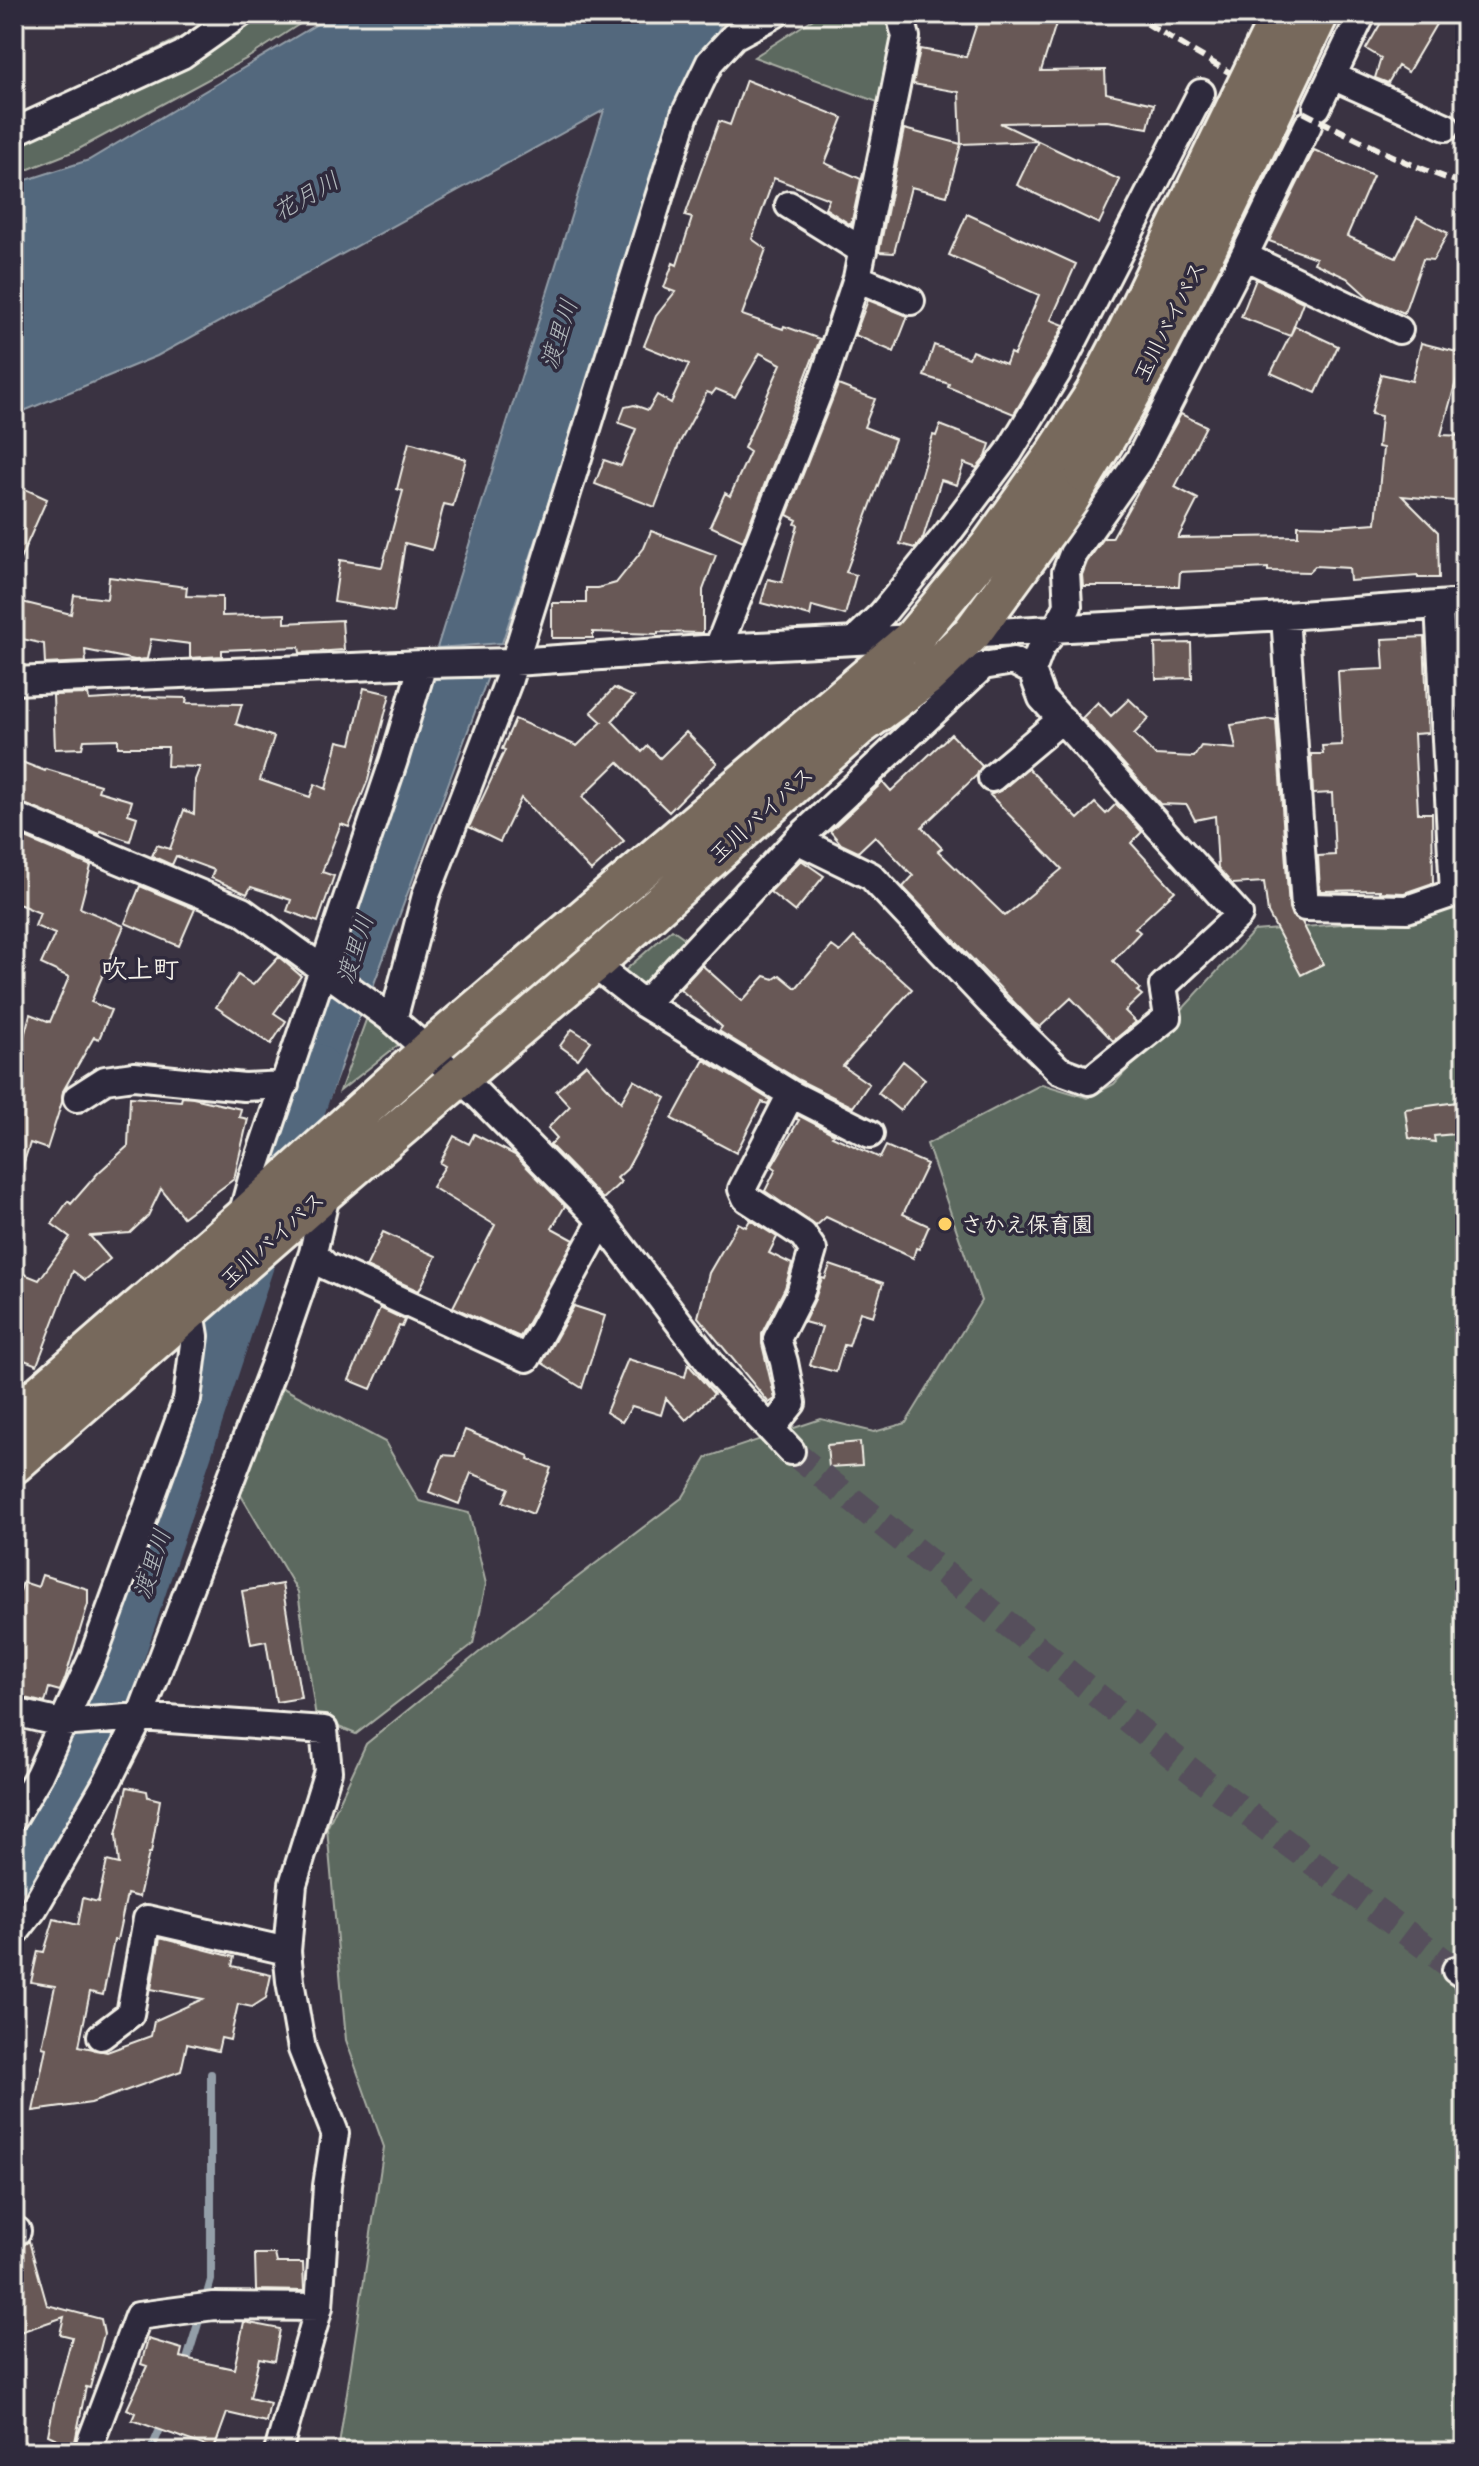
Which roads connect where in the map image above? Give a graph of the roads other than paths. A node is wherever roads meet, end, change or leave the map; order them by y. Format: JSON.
{"nodes":[{"id":1,"x":240,"y":14,"type":"edge"},
{"id":2,"x":775,"y":14,"type":"edge"},
{"id":3,"x":1281,"y":14,"type":"edge"},
{"id":4,"x":1319,"y":14,"type":"edge"},
{"id":5,"x":1362,"y":14,"type":"edge"},
{"id":6,"x":906,"y":22,"type":"edge"},
{"id":7,"x":1332,"y":76,"type":"junction"},
{"id":8,"x":1201,"y":93,"type":"dead end"},
{"id":9,"x":1446,"y":127,"type":"dead end"},
{"id":10,"x":14,"y":132,"type":"edge"},
{"id":11,"x":1156,"y":182,"type":"junction"},
{"id":12,"x":789,"y":205,"type":"dead end"},
{"id":13,"x":1256,"y":231,"type":"junction"},
{"id":14,"x":863,"y":251,"type":"junction"},
{"id":15,"x":1244,"y":256,"type":"junction"},
{"id":16,"x":857,"y":278,"type":"junction"},
{"id":17,"x":911,"y":301,"type":"dead end"},
{"id":18,"x":1399,"y":330,"type":"dead end"},
{"id":19,"x":1039,"y":403,"type":"junction"},
{"id":20,"x":1139,"y":460,"type":"junction"},
{"id":21,"x":1070,"y":464,"type":"junction"},
{"id":22,"x":1452,"y":604,"type":"edge"},
{"id":23,"x":1285,"y":616,"type":"junction"},
{"id":24,"x":1057,"y":627,"type":"junction"},
{"id":25,"x":972,"y":633,"type":"junction"},
{"id":26,"x":913,"y":638,"type":"junction"},
{"id":27,"x":854,"y":641,"type":"junction"},
{"id":28,"x":718,"y":648,"type":"junction"},
{"id":29,"x":504,"y":662,"type":"junction"},
{"id":30,"x":423,"y":664,"type":"junction"},
{"id":31,"x":1032,"y":671,"type":"junction"},
{"id":32,"x":14,"y":681,"type":"edge"},
{"id":33,"x":1062,"y":719,"type":"junction"},
{"id":34,"x":992,"y":778,"type":"dead end"},
{"id":35,"x":14,"y":816,"type":"edge"},
{"id":36,"x":797,"y":840,"type":"junction"},
{"id":37,"x":593,"y":964,"type":"junction"},
{"id":38,"x":322,"y":967,"type":"junction"},
{"id":39,"x":644,"y":1004,"type":"junction"},
{"id":40,"x":393,"y":1020,"type":"junction"},
{"id":41,"x":429,"y":1050,"type":"junction"},
{"id":42,"x":459,"y":1078,"type":"junction"},
{"id":43,"x":285,"y":1085,"type":"junction"},
{"id":44,"x":791,"y":1094,"type":"junction"},
{"id":45,"x":77,"y":1098,"type":"dead end"},
{"id":46,"x":870,"y":1134,"type":"dead end"},
{"id":47,"x":327,"y":1190,"type":"junction"},
{"id":48,"x":241,"y":1220,"type":"junction"},
{"id":49,"x":602,"y":1221,"type":"junction"},
{"id":50,"x":313,"y":1253,"type":"junction"},
{"id":51,"x":178,"y":1298,"type":"junction"},
{"id":52,"x":14,"y":1417,"type":"edge"},
{"id":53,"x":771,"y":1429,"type":"junction"},
{"id":54,"x":791,"y":1451,"type":"tunnel mouth"},
{"id":55,"x":14,"y":1464,"type":"edge"},
{"id":56,"x":14,"y":1712,"type":"edge"},
{"id":57,"x":140,"y":1717,"type":"junction"},
{"id":58,"x":61,"y":1723,"type":"junction"},
{"id":59,"x":14,"y":1817,"type":"edge"},
{"id":60,"x":14,"y":1934,"type":"edge"},
{"id":61,"x":287,"y":1951,"type":"junction"},
{"id":62,"x":101,"y":2036,"type":"dead end"},
{"id":63,"x":319,"y":2307,"type":"junction"},
{"id":64,"x":90,"y":2444,"type":"dead end"},
{"id":65,"x":278,"y":2452,"type":"edge"}],
"edges":[{"from":1,"to":10,"type":"street"},
{"from":2,"to":29,"type":"street"},
{"from":3,"to":21,"type":"highway","name":"玉川バイパス","bridge":true},
{"from":4,"to":21,"type":"highway","name":"玉川バイパス","bridge":true},
{"from":5,"to":7,"type":"street"},
{"from":6,"to":14,"type":"street"},
{"from":7,"to":9,"type":"street"},
{"from":7,"to":13,"type":"street"},
{"from":8,"to":11,"type":"street"},
{"from":11,"to":13,"type":"street"},
{"from":11,"to":19,"type":"street"},
{"from":12,"to":14,"type":"street"},
{"from":13,"to":15,"type":"street"},
{"from":14,"to":16,"type":"street"},
{"from":15,"to":18,"type":"street"},
{"from":15,"to":20,"type":"street"},
{"from":16,"to":17,"type":"street"},
{"from":16,"to":28,"type":"street"},
{"from":19,"to":20,"type":"street"},
{"from":19,"to":27,"type":"street"},
{"from":20,"to":24,"type":"street"},
{"from":21,"to":25,"type":"highway","name":"玉川バイパス"},
{"from":21,"to":26,"type":"highway","name":"玉川バイパス"},
{"from":22,"to":23,"type":"street"},
{"from":22,"to":23,"type":"street"},
{"from":23,"to":24,"type":"street"},
{"from":24,"to":25,"type":"street"},
{"from":24,"to":31,"type":"street"},
{"from":25,"to":26,"type":"street"},
{"from":25,"to":37,"type":"highway","name":"玉川バイパス"},
{"from":26,"to":27,"type":"street"},
{"from":26,"to":41,"type":"highway","name":"玉川バイパス"},
{"from":27,"to":28,"type":"street"},
{"from":28,"to":29,"type":"street"},
{"from":29,"to":30,"type":"street"},
{"from":29,"to":40,"type":"street"},
{"from":30,"to":32,"type":"street"},
{"from":30,"to":38,"type":"street"},
{"from":31,"to":33,"type":"street"},
{"from":31,"to":36,"type":"street"},
{"from":33,"to":34,"type":"street"},
{"from":33,"to":36,"type":"street"},
{"from":35,"to":38,"type":"street"},
{"from":36,"to":39,"type":"street"},
{"from":37,"to":39,"type":"street"},
{"from":37,"to":42,"type":"highway","name":"玉川バイパス"},
{"from":38,"to":40,"type":"street"},
{"from":38,"to":43,"type":"street"},
{"from":39,"to":44,"type":"street"},
{"from":40,"to":41,"type":"street"},
{"from":41,"to":42,"type":"street"},
{"from":41,"to":48,"type":"highway","name":"玉川バイパス"},
{"from":42,"to":47,"type":"highway","name":"玉川バイパス"},
{"from":42,"to":49,"type":"street"},
{"from":43,"to":45,"type":"street"},
{"from":43,"to":48,"type":"street"},
{"from":44,"to":46,"type":"street"},
{"from":44,"to":53,"type":"street"},
{"from":47,"to":50,"type":"street"},
{"from":47,"to":51,"type":"highway","name":"玉川バイパス"},
{"from":48,"to":51,"type":"highway","name":"玉川バイパス"},
{"from":49,"to":50,"type":"street"},
{"from":49,"to":53,"type":"street"},
{"from":50,"to":57,"type":"street"},
{"from":51,"to":52,"type":"highway","name":"玉川バイパス"},
{"from":51,"to":55,"type":"highway","name":"玉川バイパス"},
{"from":51,"to":58,"type":"street"},
{"from":53,"to":54,"type":"street"},
{"from":56,"to":58,"type":"street"},
{"from":57,"to":58,"type":"street"},
{"from":57,"to":60,"type":"street"},
{"from":57,"to":61,"type":"street"},
{"from":58,"to":59,"type":"street"},
{"from":61,"to":62,"type":"street"},
{"from":61,"to":63,"type":"street"},
{"from":63,"to":64,"type":"street"},
{"from":63,"to":65,"type":"street"}]}
